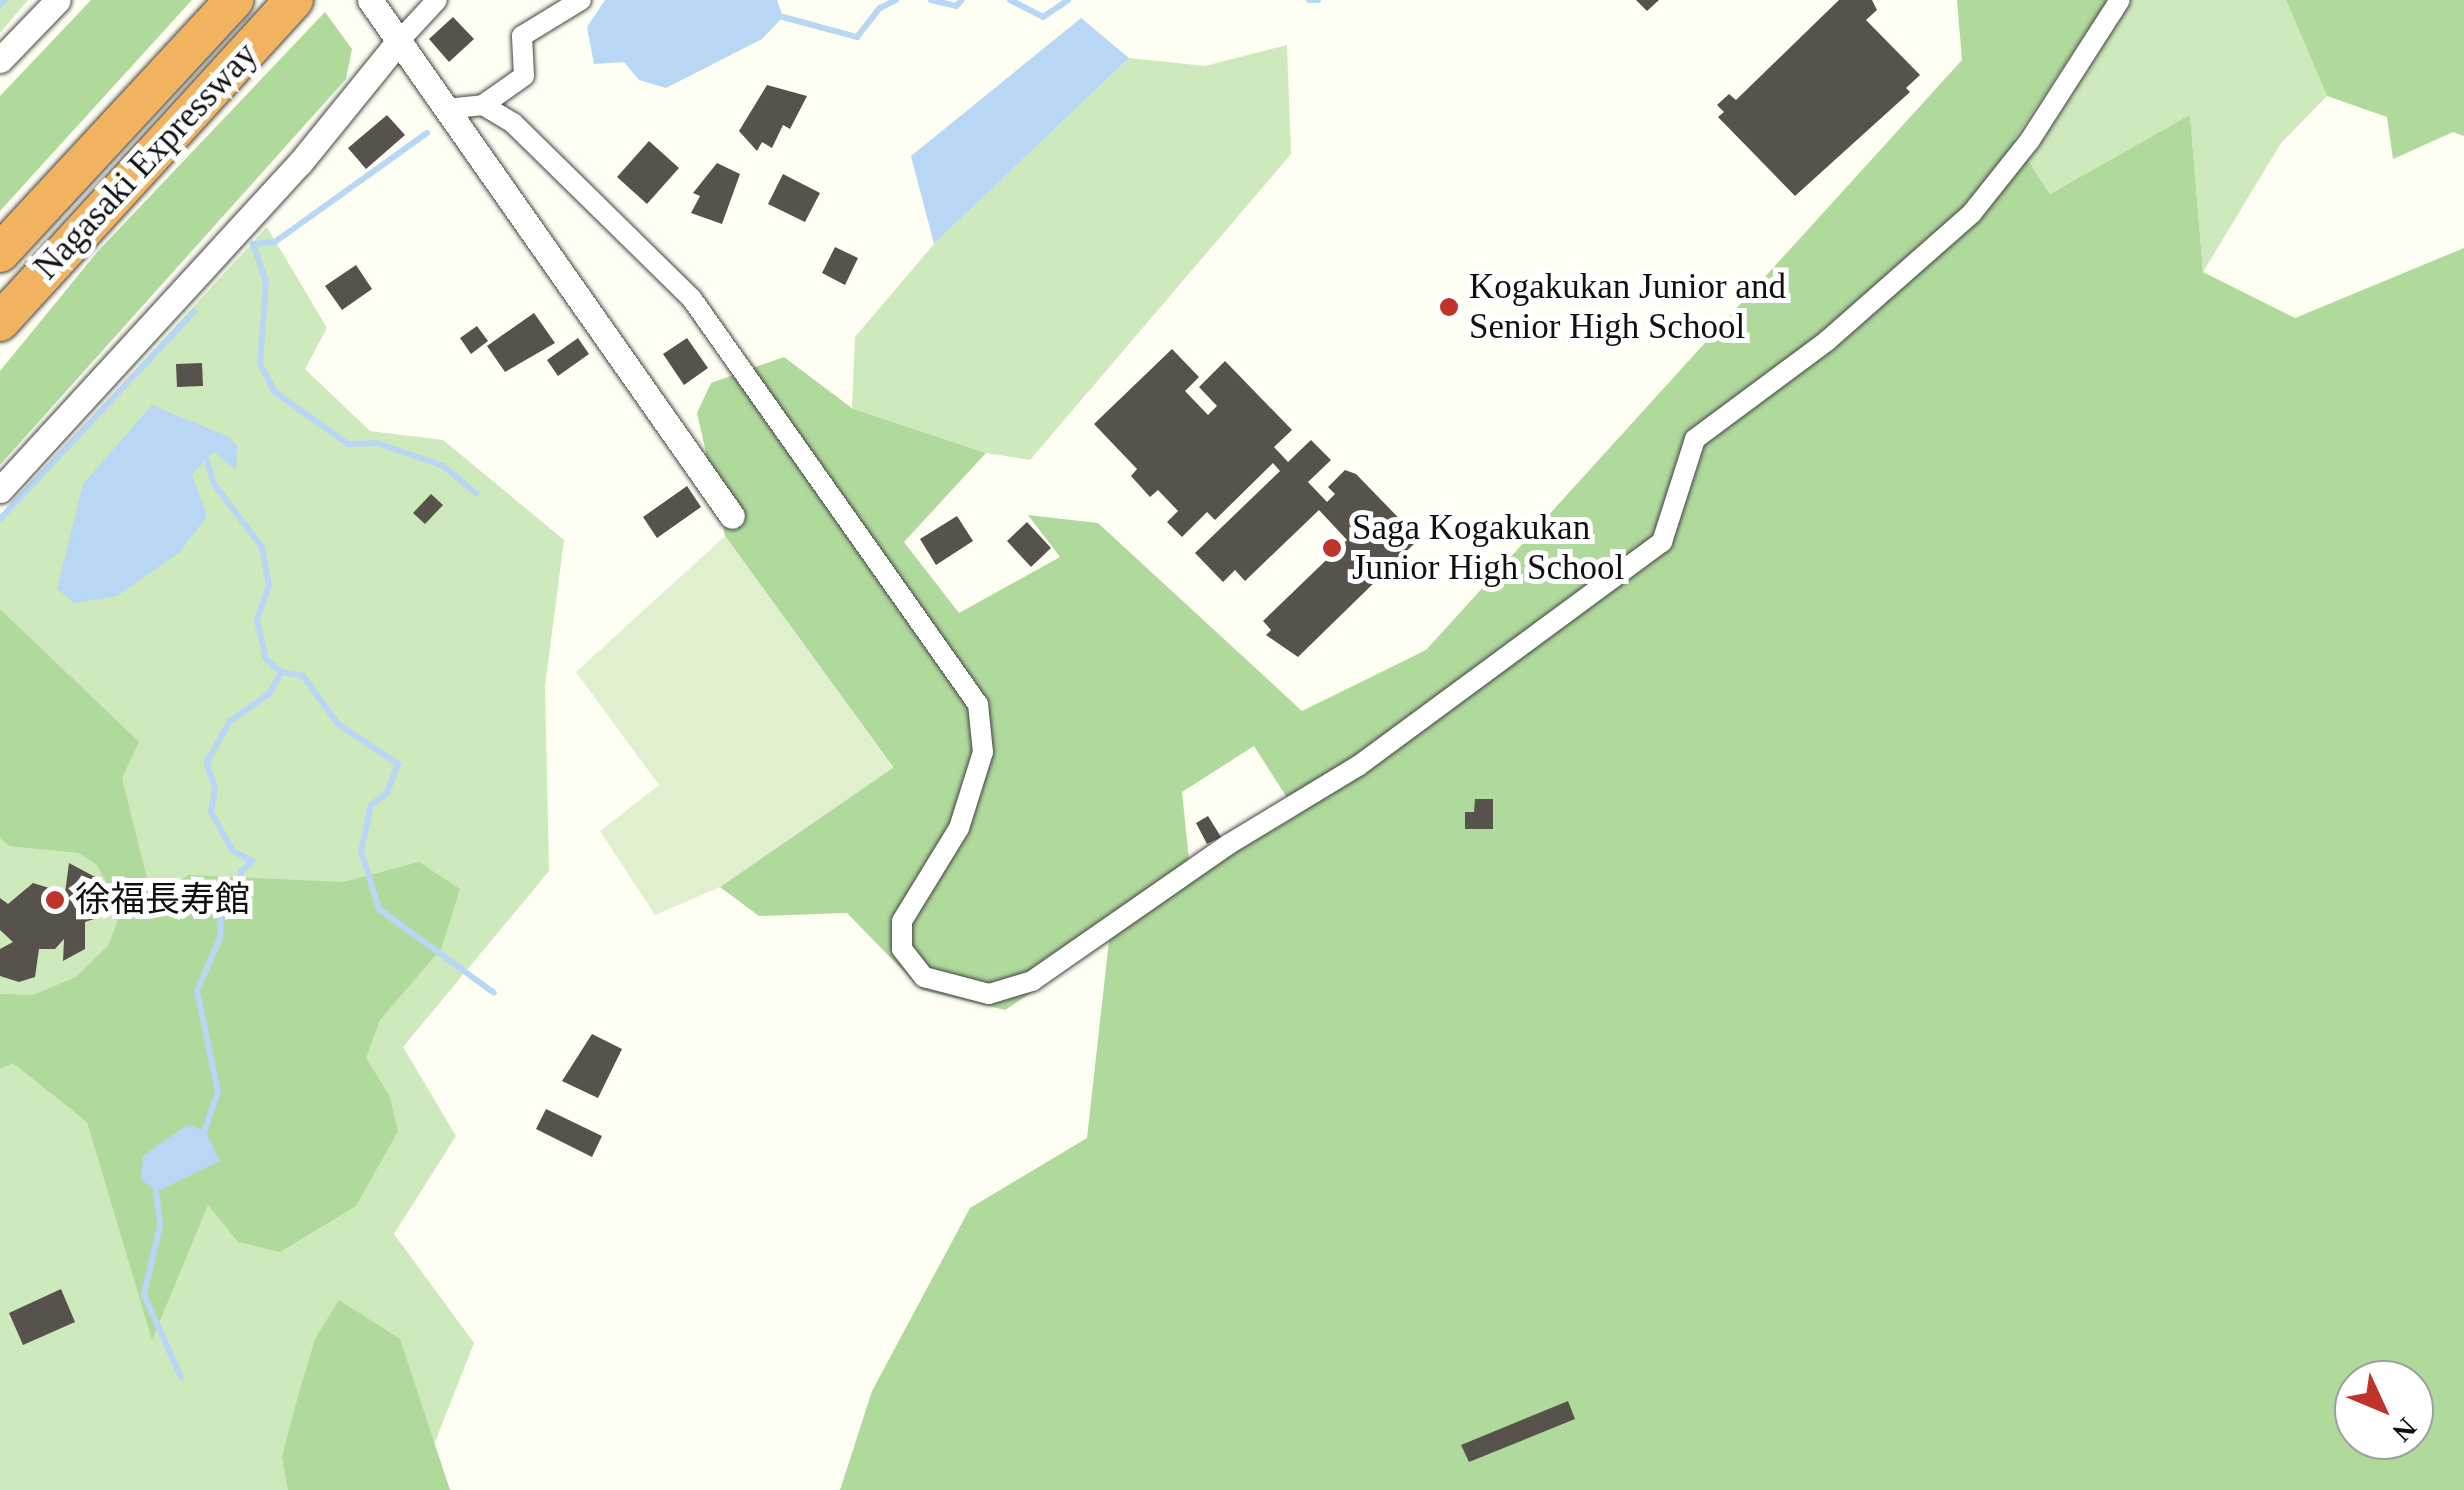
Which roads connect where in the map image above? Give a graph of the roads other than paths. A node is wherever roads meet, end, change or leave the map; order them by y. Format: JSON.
{"nodes":[{"id":1,"x":58,"y":0,"type":"edge"},
{"id":2,"x":234,"y":0,"type":"edge"},
{"id":3,"x":294,"y":0,"type":"edge"},
{"id":4,"x":370,"y":0,"type":"edge"},
{"id":5,"x":436,"y":0,"type":"edge"},
{"id":6,"x":581,"y":0,"type":"edge"},
{"id":7,"x":2120,"y":0,"type":"edge"},
{"id":8,"x":398,"y":42,"type":"junction"},
{"id":9,"x":0,"y":60,"type":"edge"},
{"id":10,"x":484,"y":105,"type":"junction"},
{"id":11,"x":446,"y":109,"type":"junction"},
{"id":12,"x":0,"y":254,"type":"edge"},
{"id":13,"x":44,"y":271,"type":"junction"},
{"id":14,"x":0,"y":322,"type":"edge"},
{"id":15,"x":0,"y":330,"type":"edge"},
{"id":16,"x":0,"y":490,"type":"edge"},
{"id":17,"x":732,"y":516,"type":"dead end"}],
"edges":[{"from":1,"to":9,"type":"street"},
{"from":2,"to":12,"type":"highway","name":"Nagasaki Expressway"},
{"from":3,"to":13,"type":"highway","name":"Nagasaki Expressway"},
{"from":4,"to":8,"type":"street"},
{"from":5,"to":8,"type":"street"},
{"from":6,"to":10,"type":"street"},
{"from":7,"to":10,"type":"street"},
{"from":8,"to":11,"type":"street"},
{"from":8,"to":16,"type":"street"},
{"from":10,"to":11,"type":"street"},
{"from":11,"to":17,"type":"street"},
{"from":13,"to":14,"type":"highway","name":"Nagasaki Expressway"},
{"from":13,"to":15,"type":"highway"}]}
